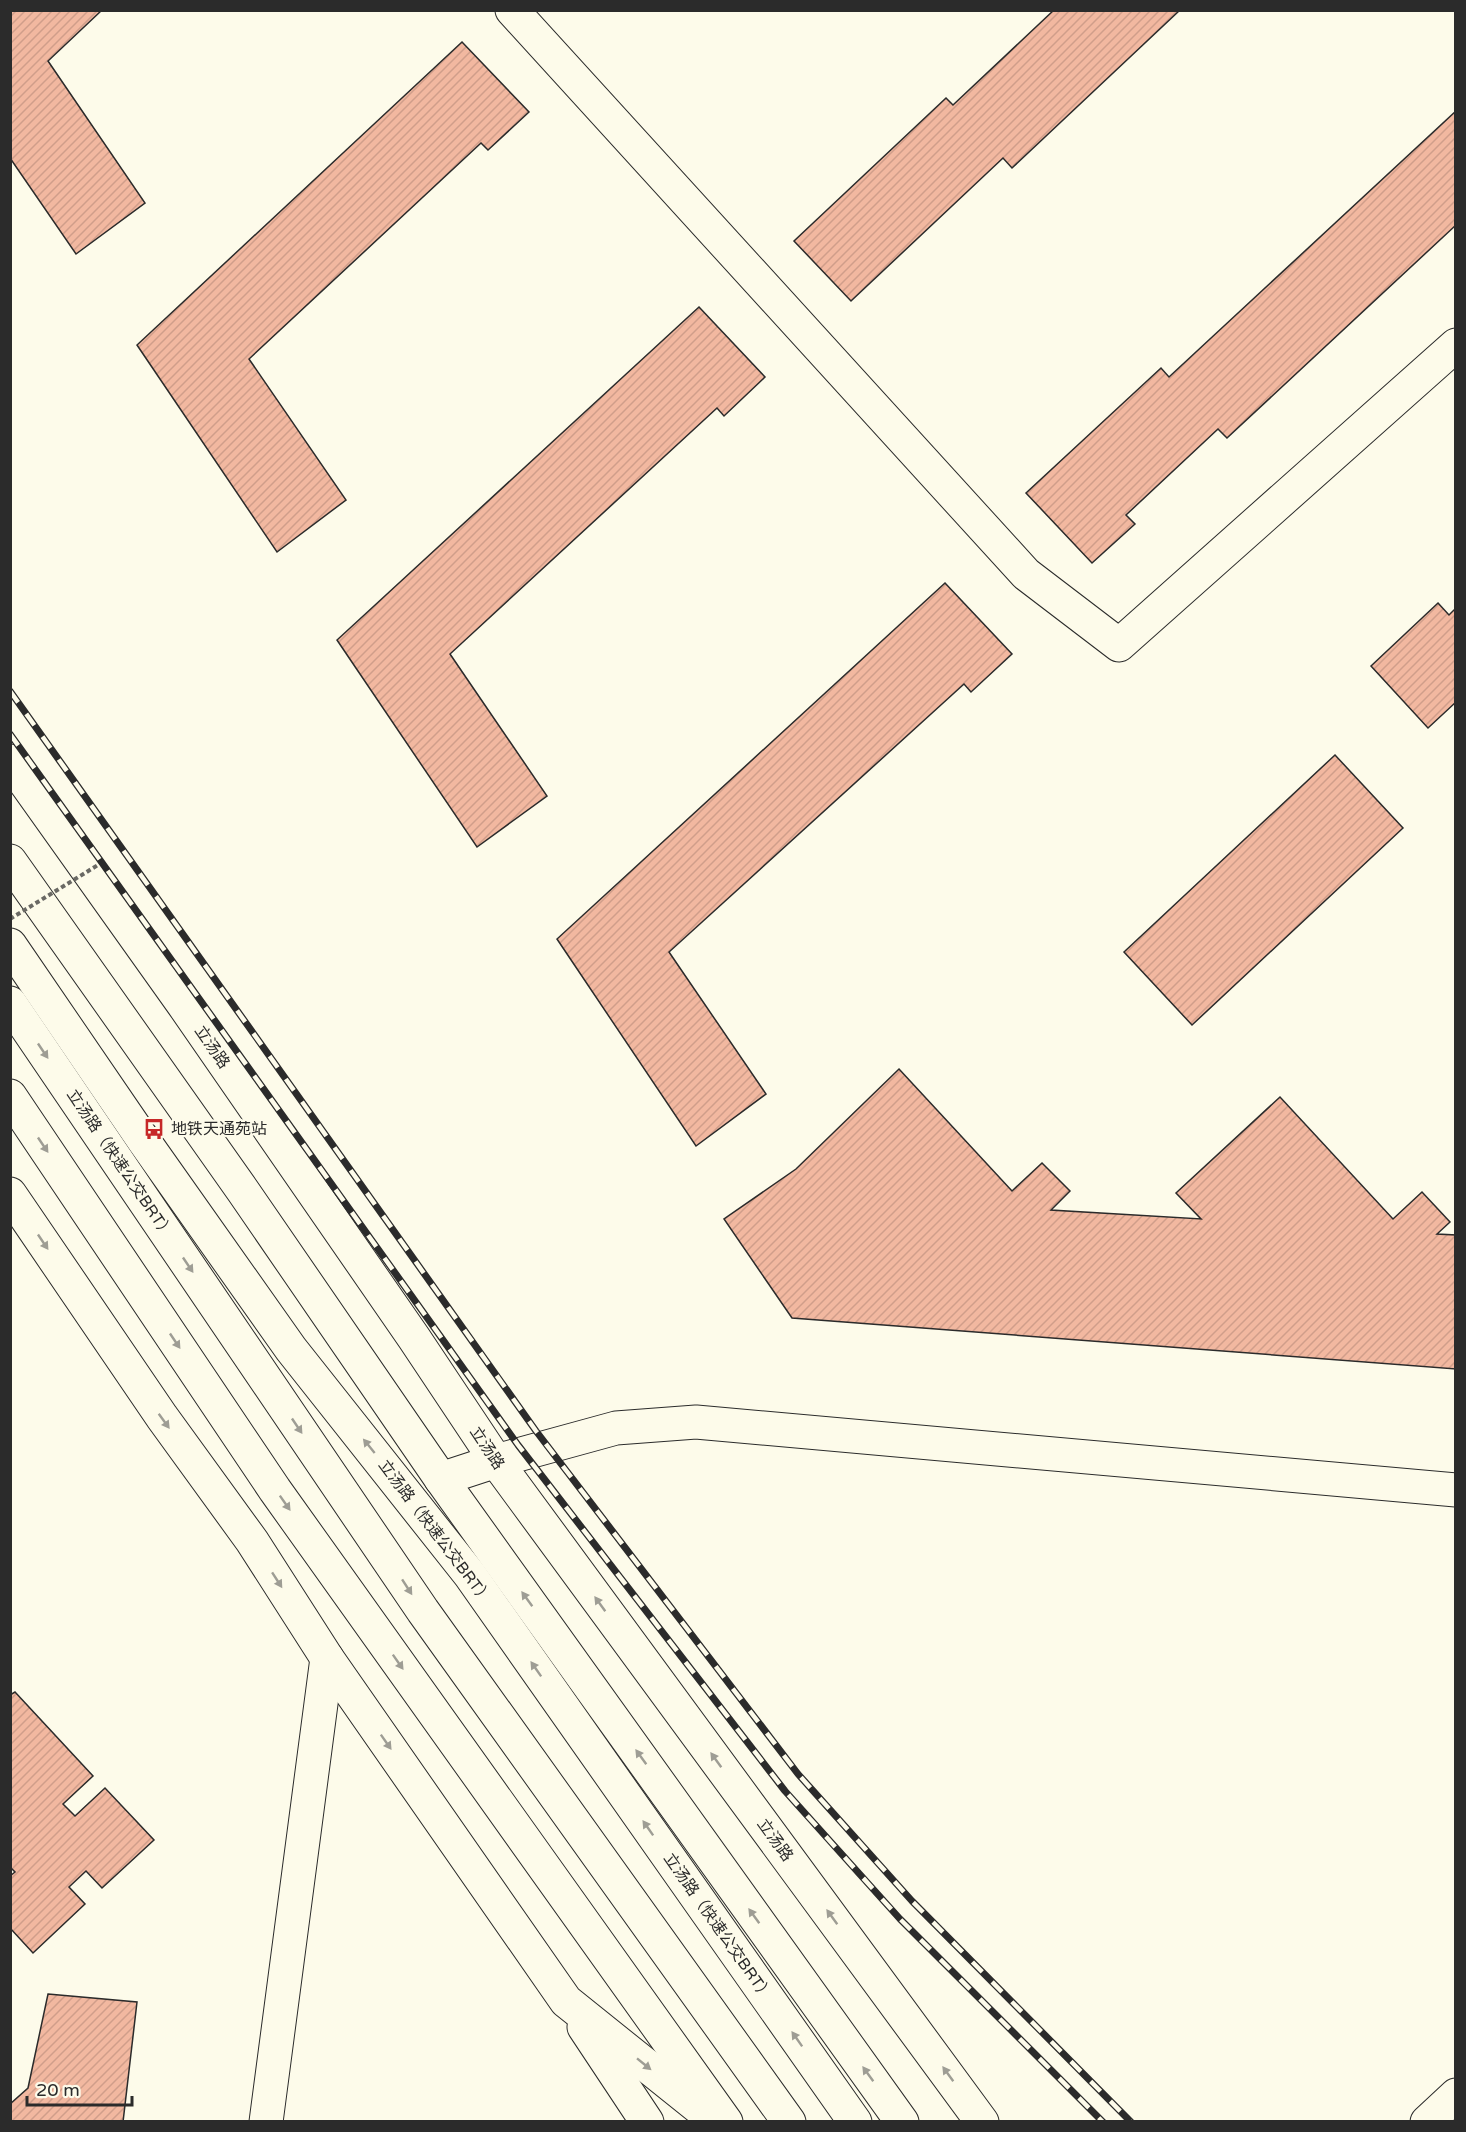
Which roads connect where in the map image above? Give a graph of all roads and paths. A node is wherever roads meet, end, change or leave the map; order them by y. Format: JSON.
{"nodes":[{"id":1,"x":512,"y":10,"type":"edge"},
{"id":2,"x":1455,"y":345,"type":"edge"},
{"id":3,"x":10,"y":761,"type":"edge"},
{"id":4,"x":10,"y":861,"type":"edge"},
{"id":5,"x":98,"y":865,"type":"dead end"},
{"id":6,"x":10,"y":919,"type":"edge"},
{"id":7,"x":10,"y":945,"type":"edge"},
{"id":8,"x":10,"y":1003,"type":"edge"},
{"id":9,"x":10,"y":1096,"type":"edge"},
{"id":10,"x":10,"y":1194,"type":"edge"},
{"id":11,"x":495,"y":1461,"type":"junction"},
{"id":12,"x":441,"y":1479,"type":"junction"},
{"id":13,"x":1455,"y":1490,"type":"edge"},
{"id":14,"x":327,"y":1658,"type":"junction"},
{"id":15,"x":566,"y":2001,"type":"junction"},
{"id":16,"x":1455,"y":2095,"type":"edge"},
{"id":17,"x":266,"y":2121,"type":"edge"},
{"id":18,"x":647,"y":2121,"type":"edge"},
{"id":19,"x":717,"y":2121,"type":"edge"},
{"id":20,"x":726,"y":2121,"type":"edge"},
{"id":21,"x":789,"y":2121,"type":"edge"},
{"id":22,"x":855,"y":2121,"type":"edge"},
{"id":23,"x":902,"y":2121,"type":"edge"},
{"id":24,"x":982,"y":2121,"type":"edge"},
{"id":25,"x":1426,"y":2121,"type":"edge"}],
"edges":[{"from":1,"to":2,"type":"street"},
{"from":3,"to":11,"type":"street","name":"立汤路"},
{"from":4,"to":12,"type":"street"},
{"from":5,"to":6,"type":"path","bridge":true},
{"from":22,"to":7,"type":"street","name":"立汤路（快速公交BRT）","one_way":true},
{"from":8,"to":21,"type":"street","name":"立汤路（快速公交BRT）","one_way":true},
{"from":9,"to":20,"type":"street","one_way":true},
{"from":10,"to":14,"type":"street","one_way":true},
{"from":11,"to":12,"type":"street"},
{"from":11,"to":13,"type":"street"},
{"from":24,"to":11,"type":"street","name":"立汤路","one_way":true},
{"from":23,"to":12,"type":"street","one_way":true},
{"from":14,"to":15,"type":"street","one_way":true},
{"from":14,"to":17,"type":"street"},
{"from":15,"to":18,"type":"street"},
{"from":15,"to":19,"type":"street","one_way":true},
{"from":16,"to":25,"type":"street"}]}
